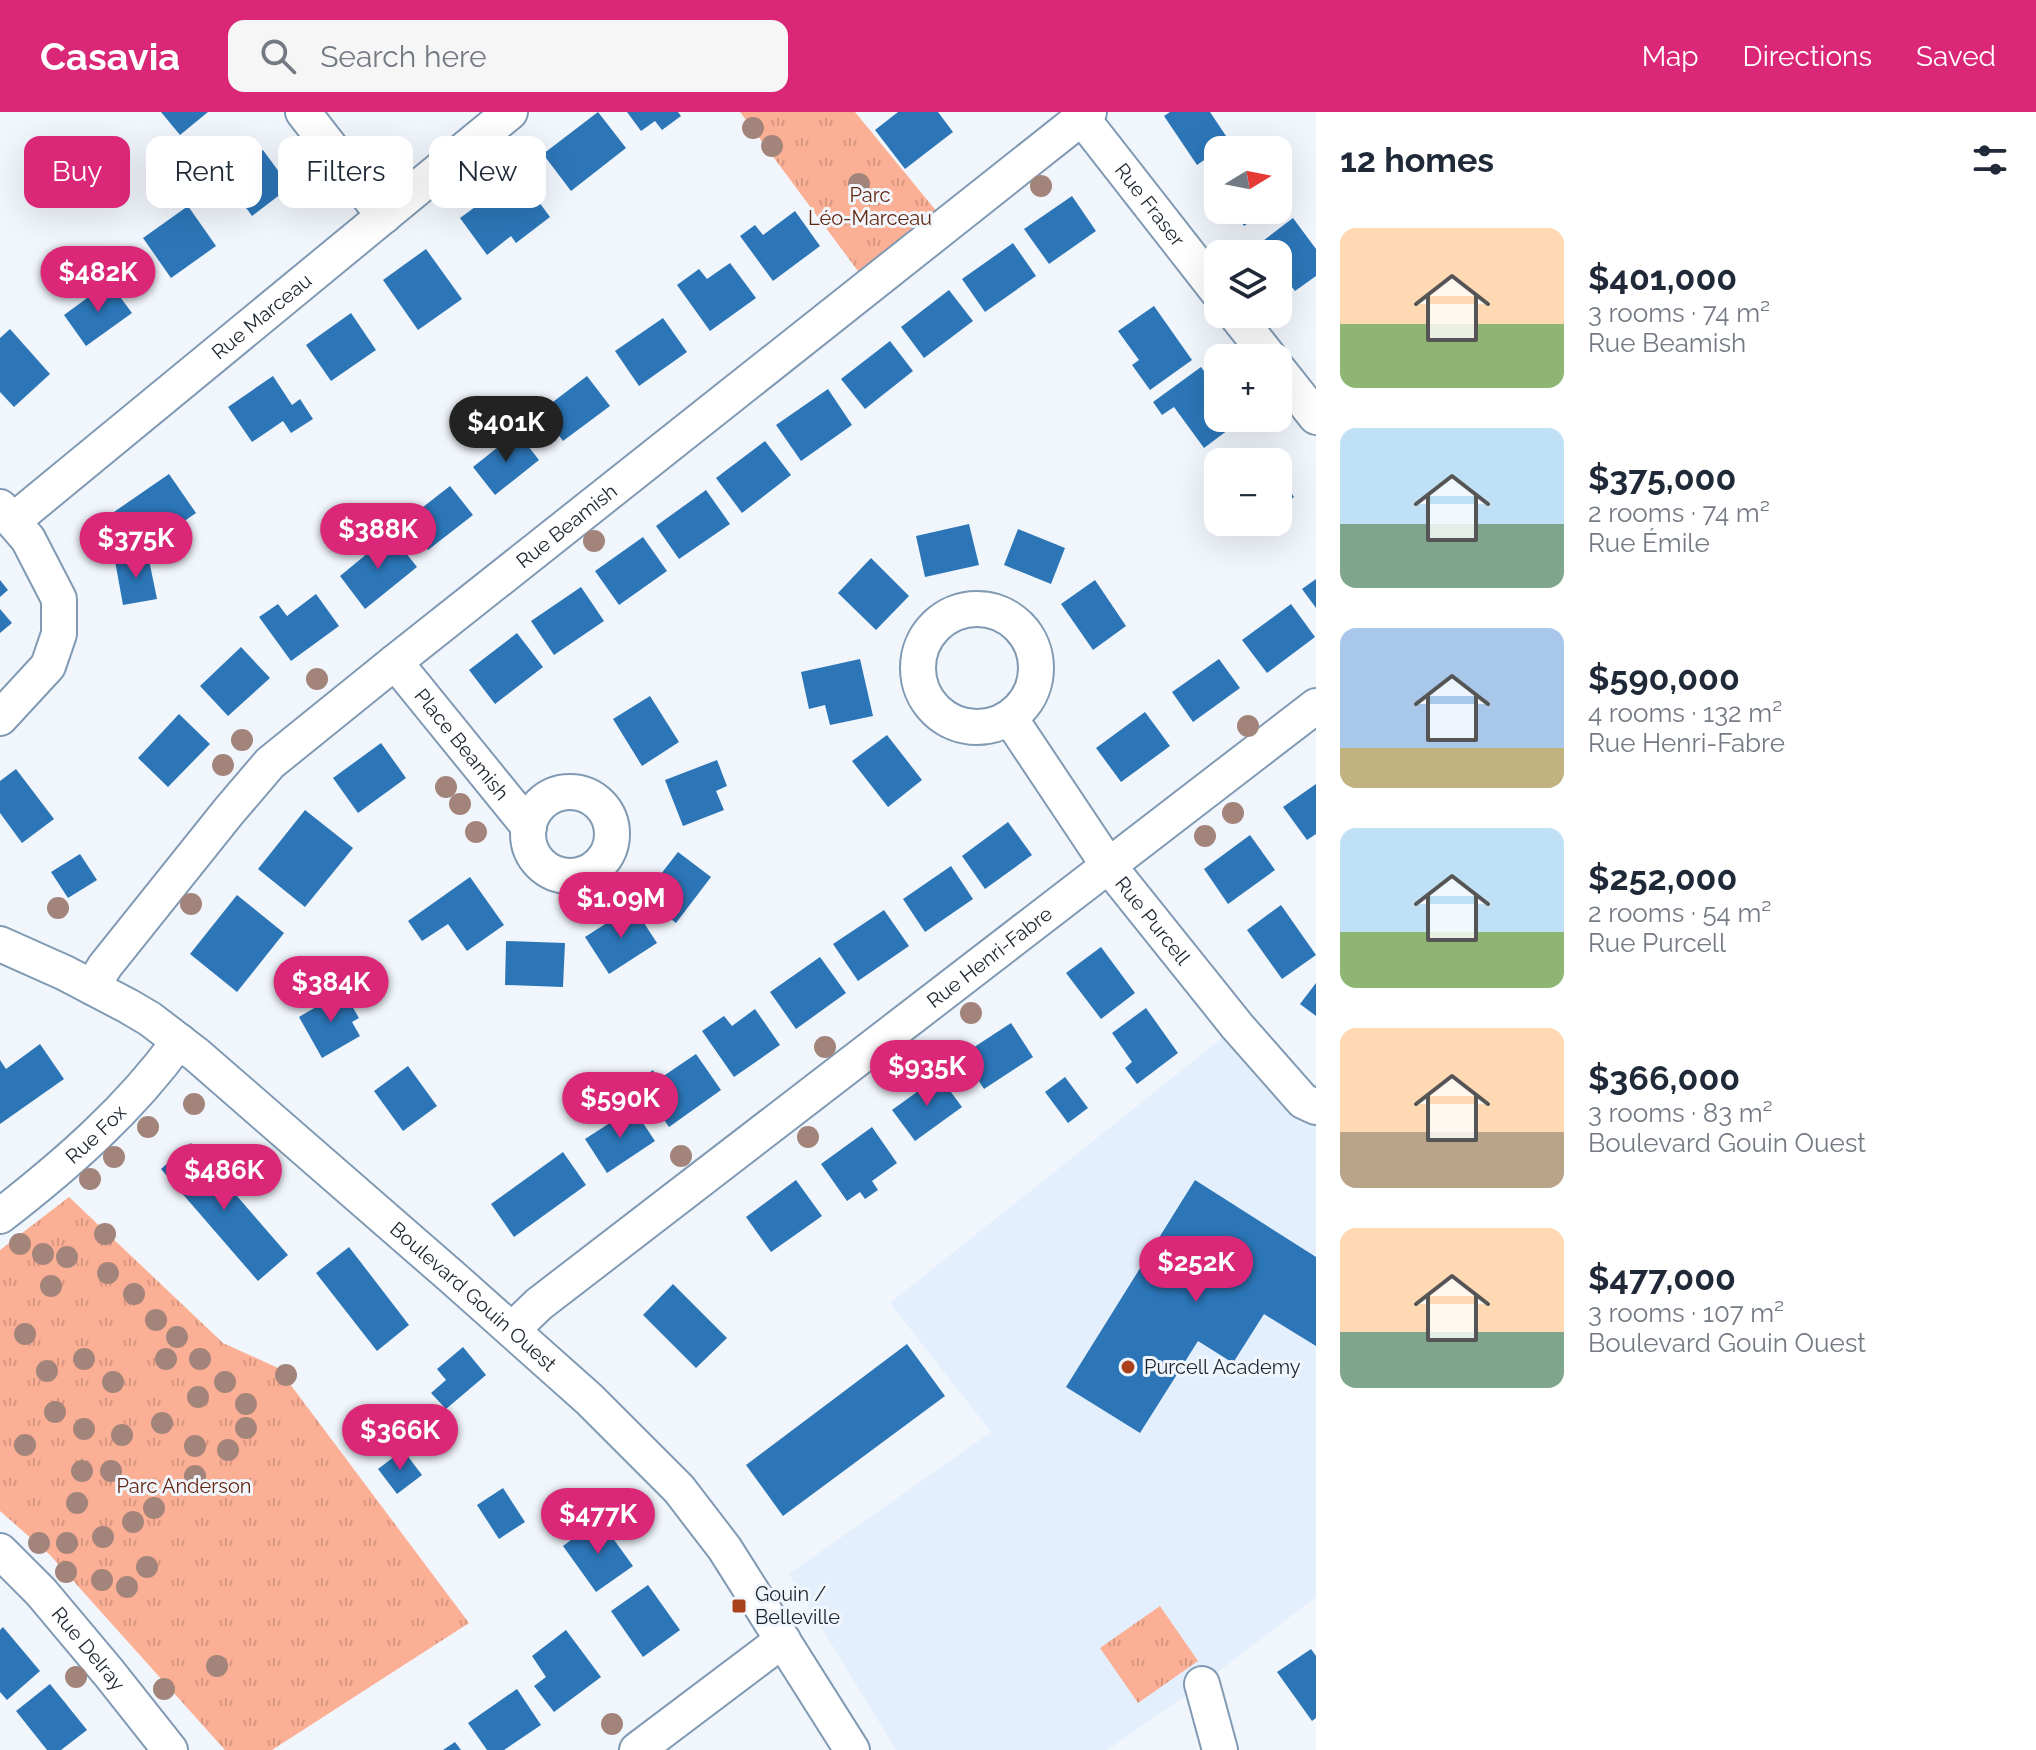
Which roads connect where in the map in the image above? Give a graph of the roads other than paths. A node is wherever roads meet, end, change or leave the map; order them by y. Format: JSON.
{"nodes":[{"id":1,"x":303,"y":112,"type":"edge"},
{"id":2,"x":510,"y":112,"type":"edge"},
{"id":3,"x":1085,"y":115,"type":"edge"},
{"id":4,"x":384,"y":216,"type":"junction"},
{"id":5,"x":1204,"y":273,"type":"edge"},
{"id":6,"x":1246,"y":328,"type":"edge"},
{"id":7,"x":1259,"y":344,"type":"edge"},
{"id":8,"x":1292,"y":387,"type":"edge"},
{"id":9,"x":1316,"y":417,"type":"edge"},
{"id":10,"x":6,"y":514,"type":"edge"},
{"id":11,"x":395,"y":662,"type":"junction"},
{"id":12,"x":1316,"y":706,"type":"edge"},
{"id":13,"x":0,"y":718,"type":"edge"},
{"id":14,"x":1010,"y":718,"type":"dead end"},
{"id":15,"x":529,"y":827,"type":"dead end"},
{"id":16,"x":1108,"y":865,"type":"junction"},
{"id":17,"x":0,"y":944,"type":"edge"},
{"id":18,"x":92,"y":987,"type":"junction"},
{"id":19,"x":179,"y":1041,"type":"junction"},
{"id":20,"x":1316,"y":1107,"type":"edge"},
{"id":21,"x":0,"y":1216,"type":"edge"},
{"id":22,"x":512,"y":1330,"type":"junction"},
{"id":23,"x":0,"y":1551,"type":"edge"},
{"id":24,"x":783,"y":1640,"type":"junction"},
{"id":25,"x":1202,"y":1684,"type":"dead end"},
{"id":26,"x":170,"y":1750,"type":"edge"},
{"id":27,"x":637,"y":1750,"type":"edge"},
{"id":28,"x":852,"y":1750,"type":"edge"},
{"id":29,"x":1220,"y":1750,"type":"edge"}],
"edges":[{"from":1,"to":4,"type":"street"},
{"from":2,"to":4,"type":"street","name":"Rue Marceau"},
{"from":3,"to":5,"type":"street","name":"Rue Fraser"},
{"from":3,"to":11,"type":"street","name":"Rue Beamish"},
{"from":4,"to":10,"type":"street","name":"Rue Marceau"},
{"from":6,"to":7,"type":"street"},
{"from":8,"to":9,"type":"street"},
{"from":10,"to":13,"type":"street"},
{"from":11,"to":15,"type":"street","name":"Place Beamish"},
{"from":11,"to":18,"type":"street","name":"Rue Beamish"},
{"from":12,"to":16,"type":"street","name":"Rue Henri-Fabre"},
{"from":14,"to":16,"type":"street","name":"Rue Purcell"},
{"from":16,"to":20,"type":"street","name":"Rue Purcell"},
{"from":16,"to":22,"type":"street","name":"Rue Henri-Fabre"},
{"from":17,"to":18,"type":"street","name":"Boulevard Gouin Ouest"},
{"from":18,"to":19,"type":"street","name":"Boulevard Gouin Ouest"},
{"from":19,"to":21,"type":"street","name":"Rue Fox"},
{"from":19,"to":22,"type":"street","name":"Boulevard Gouin Ouest"},
{"from":22,"to":24,"type":"street","name":"Boulevard Gouin Ouest"},
{"from":23,"to":26,"type":"street","name":"Rue Delray"},
{"from":24,"to":27,"type":"street"},
{"from":24,"to":28,"type":"street","name":"Boulevard Gouin Ouest"},
{"from":25,"to":29,"type":"street"}]}
